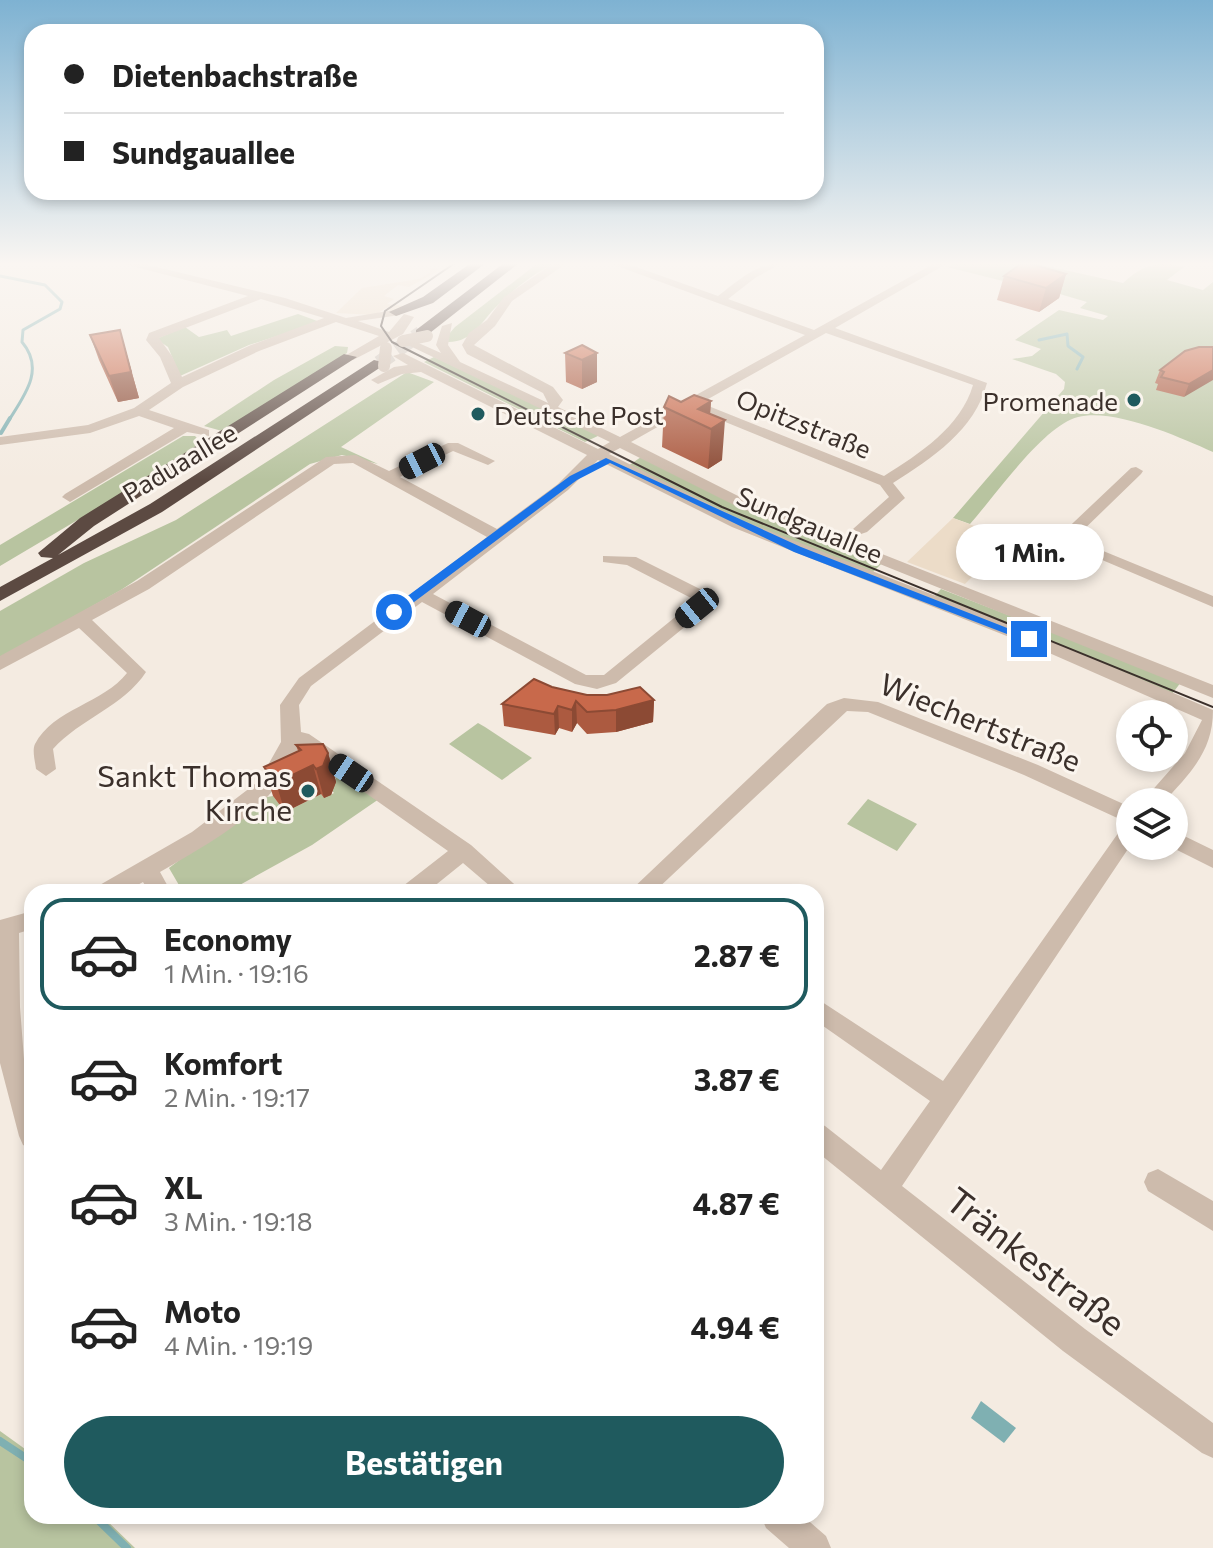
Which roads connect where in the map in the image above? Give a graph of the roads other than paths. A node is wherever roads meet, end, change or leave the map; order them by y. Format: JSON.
{"nodes":[{"id":1,"x":155,"y":335,"type":"edge"},
{"id":2,"x":292,"y":335,"type":"edge"},
{"id":3,"x":374,"y":335,"type":"edge"},
{"id":4,"x":374,"y":335,"type":"edge"},
{"id":5,"x":395,"y":335,"type":"edge"},
{"id":6,"x":398,"y":335,"type":"edge"},
{"id":7,"x":400,"y":335,"type":"edge"},
{"id":8,"x":414,"y":335,"type":"edge"},
{"id":9,"x":445,"y":335,"type":"edge"},
{"id":10,"x":474,"y":335,"type":"edge"},
{"id":11,"x":815,"y":335,"type":"edge"},
{"id":12,"x":831,"y":335,"type":"edge"},
{"id":13,"x":389,"y":342,"type":"junction"},
{"id":14,"x":454,"y":362,"type":"junction"},
{"id":15,"x":426,"y":368,"type":"junction"},
{"id":16,"x":178,"y":384,"type":"junction"},
{"id":17,"x":688,"y":402,"type":"junction"},
{"id":18,"x":551,"y":408,"type":"junction"},
{"id":19,"x":139,"y":411,"type":"junction"},
{"id":20,"x":185,"y":427,"type":"junction"},
{"id":21,"x":0,"y":441,"type":"edge"},
{"id":22,"x":202,"y":443,"type":"junction"},
{"id":23,"x":614,"y":450,"type":"junction"},
{"id":24,"x":488,"y":461,"type":"dead end"},
{"id":25,"x":1136,"y":471,"type":"dead end"},
{"id":26,"x":389,"y":477,"type":"junction"},
{"id":27,"x":885,"y":482,"type":"junction"},
{"id":28,"x":70,"y":497,"type":"dead end"},
{"id":29,"x":861,"y":529,"type":"dead end"},
{"id":30,"x":498,"y":536,"type":"junction"},
{"id":31,"x":609,"y":559,"type":"dead end"},
{"id":32,"x":49,"y":560,"type":"junction"},
{"id":33,"x":0,"y":578,"type":"edge"},
{"id":34,"x":419,"y":593,"type":"junction"},
{"id":35,"x":0,"y":595,"type":"edge"},
{"id":36,"x":1213,"y":602,"type":"edge"},
{"id":37,"x":81,"y":620,"type":"junction"},
{"id":38,"x":0,"y":664,"type":"edge"},
{"id":39,"x":1213,"y":692,"type":"edge"},
{"id":40,"x":1207,"y":735,"type":"edge"},
{"id":41,"x":292,"y":738,"type":"junction"},
{"id":42,"x":46,"y":769,"type":"dead end"},
{"id":43,"x":1163,"y":788,"type":"edge"},
{"id":44,"x":1116,"y":809,"type":"edge"},
{"id":45,"x":1188,"y":847,"type":"edge"},
{"id":46,"x":1116,"y":850,"type":"edge"},
{"id":47,"x":463,"y":851,"type":"junction"},
{"id":48,"x":1213,"y":860,"type":"edge"},
{"id":49,"x":148,"y":871,"type":"junction"},
{"id":50,"x":122,"y":884,"type":"edge"},
{"id":51,"x":155,"y":884,"type":"edge"},
{"id":52,"x":421,"y":884,"type":"edge"},
{"id":53,"x":502,"y":884,"type":"edge"},
{"id":54,"x":648,"y":884,"type":"edge"},
{"id":55,"x":24,"y":922,"type":"edge"},
{"id":56,"x":4,"y":928,"type":"edge"},
{"id":57,"x":824,"y":1013,"type":"edge"},
{"id":58,"x":947,"y":1098,"type":"junction"},
{"id":59,"x":24,"y":1110,"type":"edge"},
{"id":60,"x":824,"y":1141,"type":"edge"},
{"id":61,"x":1158,"y":1182,"type":"dead end"},
{"id":62,"x":885,"y":1188,"type":"junction"},
{"id":63,"x":1213,"y":1217,"type":"edge"},
{"id":64,"x":1213,"y":1442,"type":"edge"},
{"id":65,"x":787,"y":1524,"type":"edge"},
{"id":66,"x":814,"y":1548,"type":"edge"}],
"edges":[{"from":1,"to":16,"type":"street"},
{"from":2,"to":16,"type":"street"},
{"from":3,"to":13,"type":"street"},
{"from":4,"to":13,"type":"street"},
{"from":5,"to":13,"type":"highway"},
{"from":6,"to":13,"type":"highway","name":"Paduaallee"},
{"from":7,"to":13,"type":"highway","name":"Paduaallee"},
{"from":8,"to":13,"type":"street"},
{"from":9,"to":14,"type":"street"},
{"from":10,"to":18,"type":"street"},
{"from":11,"to":17,"type":"street"},
{"from":12,"to":27,"type":"street"},
{"from":13,"to":14,"type":"street","name":"Sundgauallee"},
{"from":13,"to":15,"type":"street","name":"Sundgauallee"},
{"from":13,"to":15,"type":"street"},
{"from":13,"to":22,"type":"highway"},
{"from":13,"to":32,"type":"highway","name":"Paduaallee"},
{"from":13,"to":32,"type":"highway"},
{"from":14,"to":18,"type":"street","name":"Sundgauallee"},
{"from":15,"to":23,"type":"street","name":"Sundgauallee"},
{"from":16,"to":19,"type":"street"},
{"from":17,"to":23,"type":"street"},
{"from":17,"to":27,"type":"street","name":"Opitzstraße"},
{"from":18,"to":23,"type":"street","name":"Sundgauallee"},
{"from":19,"to":20,"type":"street"},
{"from":19,"to":21,"type":"street"},
{"from":20,"to":22,"type":"street"},
{"from":20,"to":28,"type":"street"},
{"from":22,"to":32,"type":"highway"},
{"from":23,"to":30,"type":"street"},
{"from":23,"to":39,"type":"street","name":"Sundgauallee"},
{"from":23,"to":40,"type":"street","name":"Sundgauallee"},
{"from":24,"to":26,"type":"street"},
{"from":25,"to":36,"type":"street"},
{"from":26,"to":30,"type":"street"},
{"from":26,"to":37,"type":"street"},
{"from":27,"to":29,"type":"street","name":"Opitzstraße"},
{"from":30,"to":34,"type":"street"},
{"from":31,"to":34,"type":"street"},
{"from":32,"to":33,"type":"highway","name":"Paduaallee"},
{"from":32,"to":35,"type":"highway","name":"Paduaallee"},
{"from":34,"to":41,"type":"street"},
{"from":37,"to":38,"type":"street"},
{"from":37,"to":42,"type":"street"},
{"from":40,"to":43,"type":"street"},
{"from":41,"to":47,"type":"street"},
{"from":41,"to":49,"type":"street"},
{"from":44,"to":54,"type":"street","name":"Wiechertstraße"},
{"from":45,"to":48,"type":"street"},
{"from":46,"to":58,"type":"street"},
{"from":47,"to":52,"type":"street"},
{"from":47,"to":53,"type":"street"},
{"from":49,"to":50,"type":"street"},
{"from":49,"to":51,"type":"street"},
{"from":55,"to":56,"type":"street"},
{"from":56,"to":59,"type":"street"},
{"from":57,"to":58,"type":"street"},
{"from":58,"to":62,"type":"street"},
{"from":60,"to":62,"type":"street","name":"Tränkestraße"},
{"from":61,"to":63,"type":"street"},
{"from":62,"to":64,"type":"street","name":"Tränkestraße"},
{"from":65,"to":66,"type":"street"}]}
